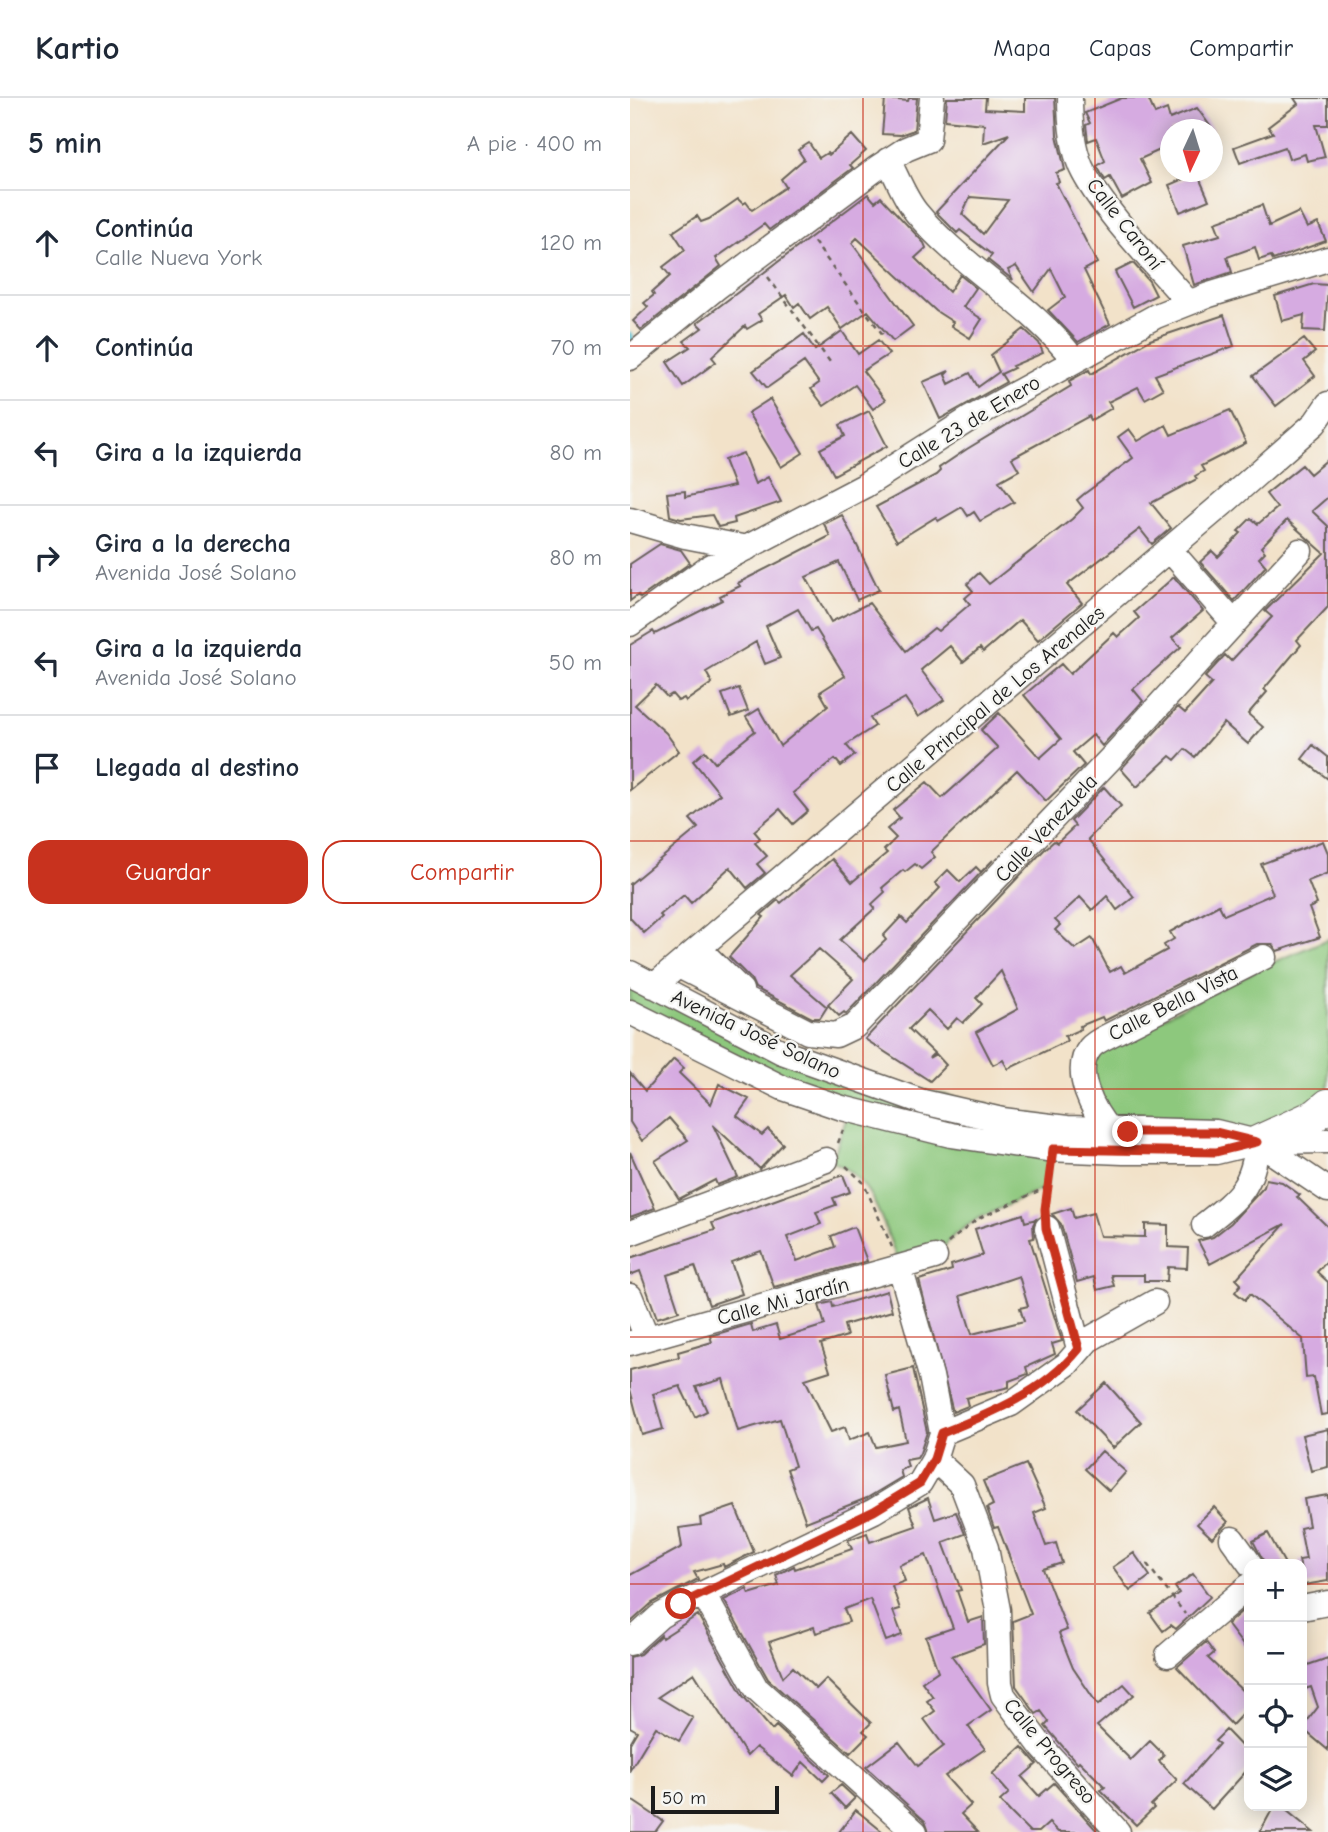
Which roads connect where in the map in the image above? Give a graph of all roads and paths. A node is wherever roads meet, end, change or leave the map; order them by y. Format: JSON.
{"nodes":[{"id":1,"x":932,"y":98,"type":"edge"},
{"id":2,"x":1070,"y":98,"type":"edge"},
{"id":3,"x":888,"y":160,"type":"junction"},
{"id":4,"x":803,"y":226,"type":"junction"},
{"id":5,"x":755,"y":259,"type":"junction"},
{"id":6,"x":1328,"y":260,"type":"edge"},
{"id":7,"x":1188,"y":302,"type":"junction"},
{"id":8,"x":883,"y":335,"type":"dead end"},
{"id":9,"x":630,"y":358,"type":"edge"},
{"id":10,"x":1074,"y":360,"type":"junction"},
{"id":11,"x":830,"y":362,"type":"dead end"},
{"id":12,"x":1328,"y":404,"type":"edge"},
{"id":13,"x":630,"y":520,"type":"edge"},
{"id":14,"x":747,"y":548,"type":"junction"},
{"id":15,"x":1169,"y":549,"type":"junction"},
{"id":16,"x":1300,"y":551,"type":"dead end"},
{"id":17,"x":1234,"y":623,"type":"junction"},
{"id":18,"x":630,"y":624,"type":"edge"},
{"id":19,"x":699,"y":949,"type":"junction"},
{"id":20,"x":1265,"y":957,"type":"dead end"},
{"id":21,"x":679,"y":966,"type":"junction"},
{"id":22,"x":630,"y":974,"type":"edge"},
{"id":23,"x":654,"y":986,"type":"junction"},
{"id":24,"x":762,"y":1010,"type":"junction"},
{"id":25,"x":630,"y":1012,"type":"edge"},
{"id":26,"x":1328,"y":1105,"type":"edge"},
{"id":27,"x":849,"y":1110,"type":"junction"},
{"id":28,"x":1110,"y":1131,"type":"junction"},
{"id":29,"x":1328,"y":1141,"type":"edge"},
{"id":30,"x":1257,"y":1142,"type":"junction"},
{"id":31,"x":1053,"y":1149,"type":"junction"},
{"id":32,"x":827,"y":1160,"type":"junction"},
{"id":33,"x":1047,"y":1186,"type":"junction"},
{"id":34,"x":1328,"y":1190,"type":"edge"},
{"id":35,"x":1204,"y":1225,"type":"dead end"},
{"id":36,"x":1046,"y":1228,"type":"joint"},
{"id":37,"x":630,"y":1233,"type":"edge"},
{"id":38,"x":935,"y":1256,"type":"joint"},
{"id":39,"x":900,"y":1267,"type":"junction"},
{"id":40,"x":630,"y":1296,"type":"edge"},
{"id":41,"x":1155,"y":1302,"type":"dead end"},
{"id":42,"x":639,"y":1341,"type":"edge"},
{"id":43,"x":1079,"y":1349,"type":"junction"},
{"id":44,"x":942,"y":1433,"type":"junction"},
{"id":45,"x":934,"y":1459,"type":"junction"},
{"id":46,"x":1232,"y":1539,"type":"dead end"},
{"id":47,"x":1246,"y":1559,"type":"edge"},
{"id":48,"x":1147,"y":1564,"type":"dead end"},
{"id":49,"x":1244,"y":1590,"type":"edge"},
{"id":50,"x":704,"y":1595,"type":"junction"},
{"id":51,"x":1328,"y":1603,"type":"edge"},
{"id":52,"x":1307,"y":1607,"type":"edge"},
{"id":53,"x":1197,"y":1631,"type":"junction"},
{"id":54,"x":630,"y":1643,"type":"edge"},
{"id":55,"x":1168,"y":1655,"type":"dead end"},
{"id":56,"x":915,"y":1832,"type":"edge"},
{"id":57,"x":1118,"y":1832,"type":"edge"}],
"edges":[{"from":1,"to":3,"type":"street"},
{"from":2,"to":7,"type":"street","name":"Calle Caroní"},
{"from":3,"to":4,"type":"street"},
{"from":3,"to":10,"type":"street"},
{"from":4,"to":5,"type":"street"},
{"from":4,"to":8,"type":"path"},
{"from":5,"to":9,"type":"street"},
{"from":5,"to":11,"type":"path"},
{"from":6,"to":7,"type":"street","name":"Calle 23 de Enero"},
{"from":7,"to":10,"type":"street","name":"Calle 23 de Enero"},
{"from":10,"to":14,"type":"street","name":"Calle 23 de Enero"},
{"from":12,"to":15,"type":"street","name":"Calle Principal de Los Arenales"},
{"from":13,"to":14,"type":"street"},
{"from":14,"to":18,"type":"street","name":"Calle 23 de Enero"},
{"from":15,"to":17,"type":"street"},
{"from":15,"to":19,"type":"street","name":"Calle Principal de Los Arenales"},
{"from":16,"to":17,"type":"street","name":"Calle Venezuela"},
{"from":17,"to":24,"type":"street","name":"Calle Venezuela"},
{"from":19,"to":21,"type":"street","name":"Calle Principal de Los Arenales"},
{"from":19,"to":24,"type":"street","name":"Calle Venezuela"},
{"from":20,"to":28,"type":"street","name":"Calle Bella Vista"},
{"from":21,"to":23,"type":"street","name":"Calle Principal de Los Arenales"},
{"from":21,"to":24,"type":"street","name":"Calle Venezuela"},
{"from":22,"to":23,"type":"street","name":"Avenida José Solano"},
{"from":23,"to":28,"type":"street","name":"Avenida José Solano"},
{"from":25,"to":27,"type":"street","name":"Avenida José Solano"},
{"from":26,"to":30,"type":"main road"},
{"from":27,"to":31,"type":"street","name":"Avenida José Solano"},
{"from":27,"to":32,"type":"path"},
{"from":28,"to":30,"type":"street","name":"Avenida José Solano"},
{"from":29,"to":30,"type":"street","name":"Avenida José Solano"},
{"from":30,"to":31,"type":"street","name":"Avenida José Solano"},
{"from":30,"to":34,"type":"street"},
{"from":30,"to":35,"type":"street"},
{"from":31,"to":33,"type":"path"},
{"from":32,"to":37,"type":"street"},
{"from":32,"to":39,"type":"path"},
{"from":33,"to":36,"type":"path"},
{"from":33,"to":38,"type":"path"},
{"from":36,"to":43,"type":"street"},
{"from":38,"to":39,"type":"street","name":"Calle Mi Jardín"},
{"from":39,"to":42,"type":"street","name":"Calle Mi Jardín"},
{"from":39,"to":44,"type":"street"},
{"from":40,"to":42,"type":"street"},
{"from":41,"to":43,"type":"street"},
{"from":43,"to":44,"type":"street"},
{"from":44,"to":45,"type":"street"},
{"from":45,"to":50,"type":"street"},
{"from":45,"to":57,"type":"street","name":"Calle Progreso"},
{"from":46,"to":47,"type":"street"},
{"from":48,"to":53,"type":"path"},
{"from":49,"to":53,"type":"street"},
{"from":50,"to":54,"type":"street"},
{"from":50,"to":56,"type":"street"},
{"from":51,"to":52,"type":"street"},
{"from":53,"to":55,"type":"street"}]}
